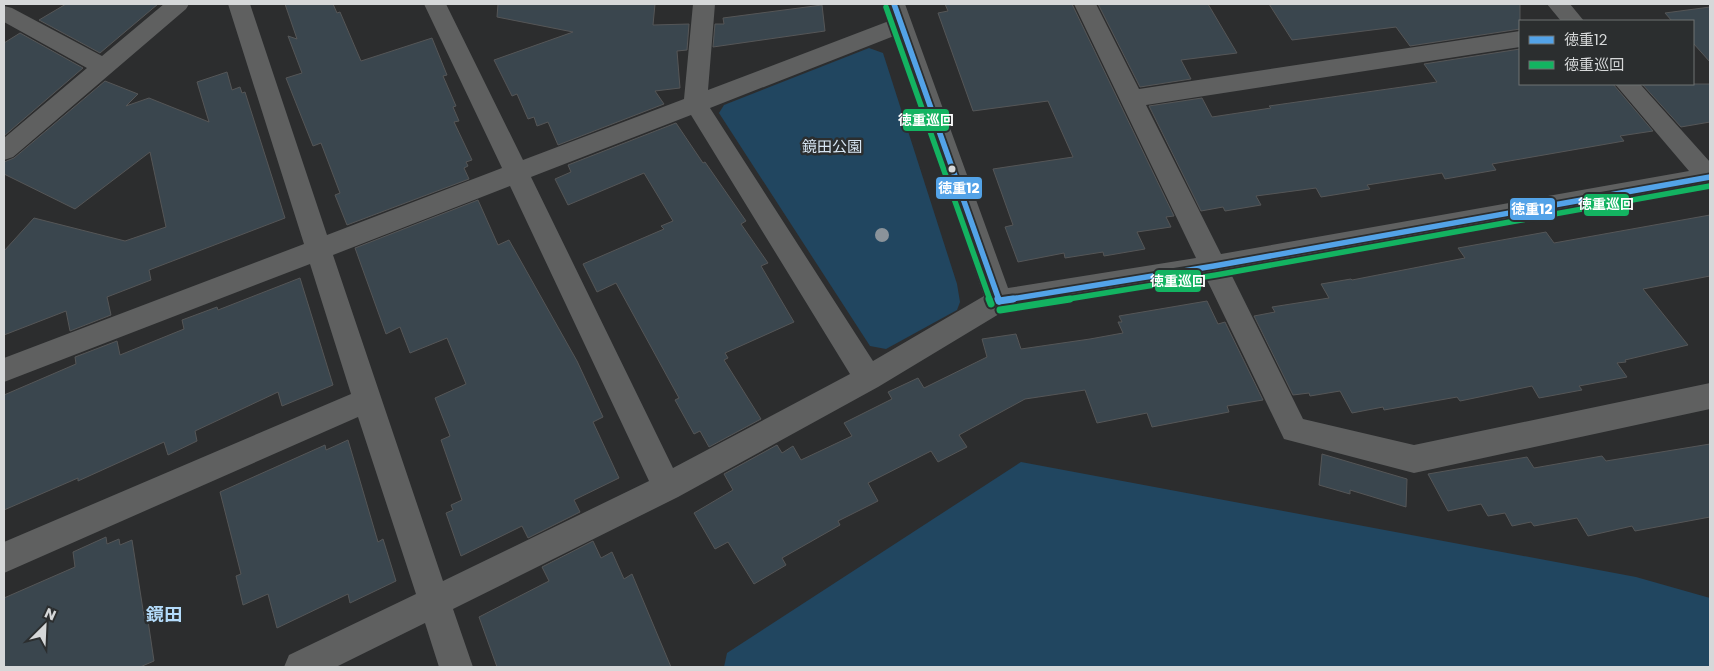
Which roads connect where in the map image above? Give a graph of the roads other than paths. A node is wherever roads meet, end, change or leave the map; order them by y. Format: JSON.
{"nodes":[{"id":1,"x":178,"y":4,"type":"edge"},
{"id":2,"x":239,"y":4,"type":"edge"},
{"id":3,"x":435,"y":4,"type":"edge"},
{"id":4,"x":704,"y":4,"type":"edge"},
{"id":5,"x":1085,"y":4,"type":"edge"},
{"id":6,"x":1558,"y":4,"type":"edge"},
{"id":7,"x":4,"y":13,"type":"edge"},
{"id":8,"x":897,"y":14,"type":"edge"},
{"id":9,"x":1572,"y":20,"type":"edge"},
{"id":10,"x":1519,"y":39,"type":"edge"},
{"id":11,"x":104,"y":67,"type":"junction"},
{"id":12,"x":1628,"y":85,"type":"edge"},
{"id":13,"x":1131,"y":99,"type":"junction"},
{"id":14,"x":695,"y":103,"type":"junction"},
{"id":15,"x":4,"y":151,"type":"edge"},
{"id":16,"x":518,"y":173,"type":"junction"},
{"id":17,"x":1710,"y":177,"type":"edge"},
{"id":18,"x":319,"y":248,"type":"junction"},
{"id":19,"x":1214,"y":266,"type":"junction"},
{"id":20,"x":999,"y":301,"type":"junction"},
{"id":21,"x":4,"y":370,"type":"edge"},
{"id":22,"x":868,"y":378,"type":"junction"},
{"id":23,"x":1710,"y":396,"type":"edge"},
{"id":24,"x":367,"y":400,"type":"junction"},
{"id":25,"x":667,"y":487,"type":"junction"},
{"id":26,"x":4,"y":558,"type":"edge"},
{"id":27,"x":434,"y":601,"type":"junction"},
{"id":28,"x":301,"y":667,"type":"edge"},
{"id":29,"x":456,"y":667,"type":"edge"}],
"edges":[{"from":1,"to":11,"type":"street"},
{"from":2,"to":18,"type":"street"},
{"from":3,"to":16,"type":"street"},
{"from":4,"to":14,"type":"street"},
{"from":5,"to":13,"type":"street"},
{"from":6,"to":9,"type":"street"},
{"from":7,"to":11,"type":"street"},
{"from":8,"to":14,"type":"street"},
{"from":8,"to":20,"type":"street"},
{"from":10,"to":13,"type":"street"},
{"from":11,"to":15,"type":"street"},
{"from":12,"to":17,"type":"street"},
{"from":13,"to":19,"type":"street"},
{"from":14,"to":16,"type":"street"},
{"from":14,"to":22,"type":"street"},
{"from":16,"to":18,"type":"street"},
{"from":16,"to":25,"type":"street"},
{"from":17,"to":19,"type":"street"},
{"from":18,"to":21,"type":"street"},
{"from":18,"to":24,"type":"street"},
{"from":19,"to":20,"type":"street"},
{"from":19,"to":23,"type":"street"},
{"from":20,"to":22,"type":"street"},
{"from":22,"to":25,"type":"street"},
{"from":24,"to":26,"type":"street"},
{"from":24,"to":27,"type":"street"},
{"from":25,"to":27,"type":"street"},
{"from":27,"to":28,"type":"street"},
{"from":27,"to":29,"type":"street"}]}
